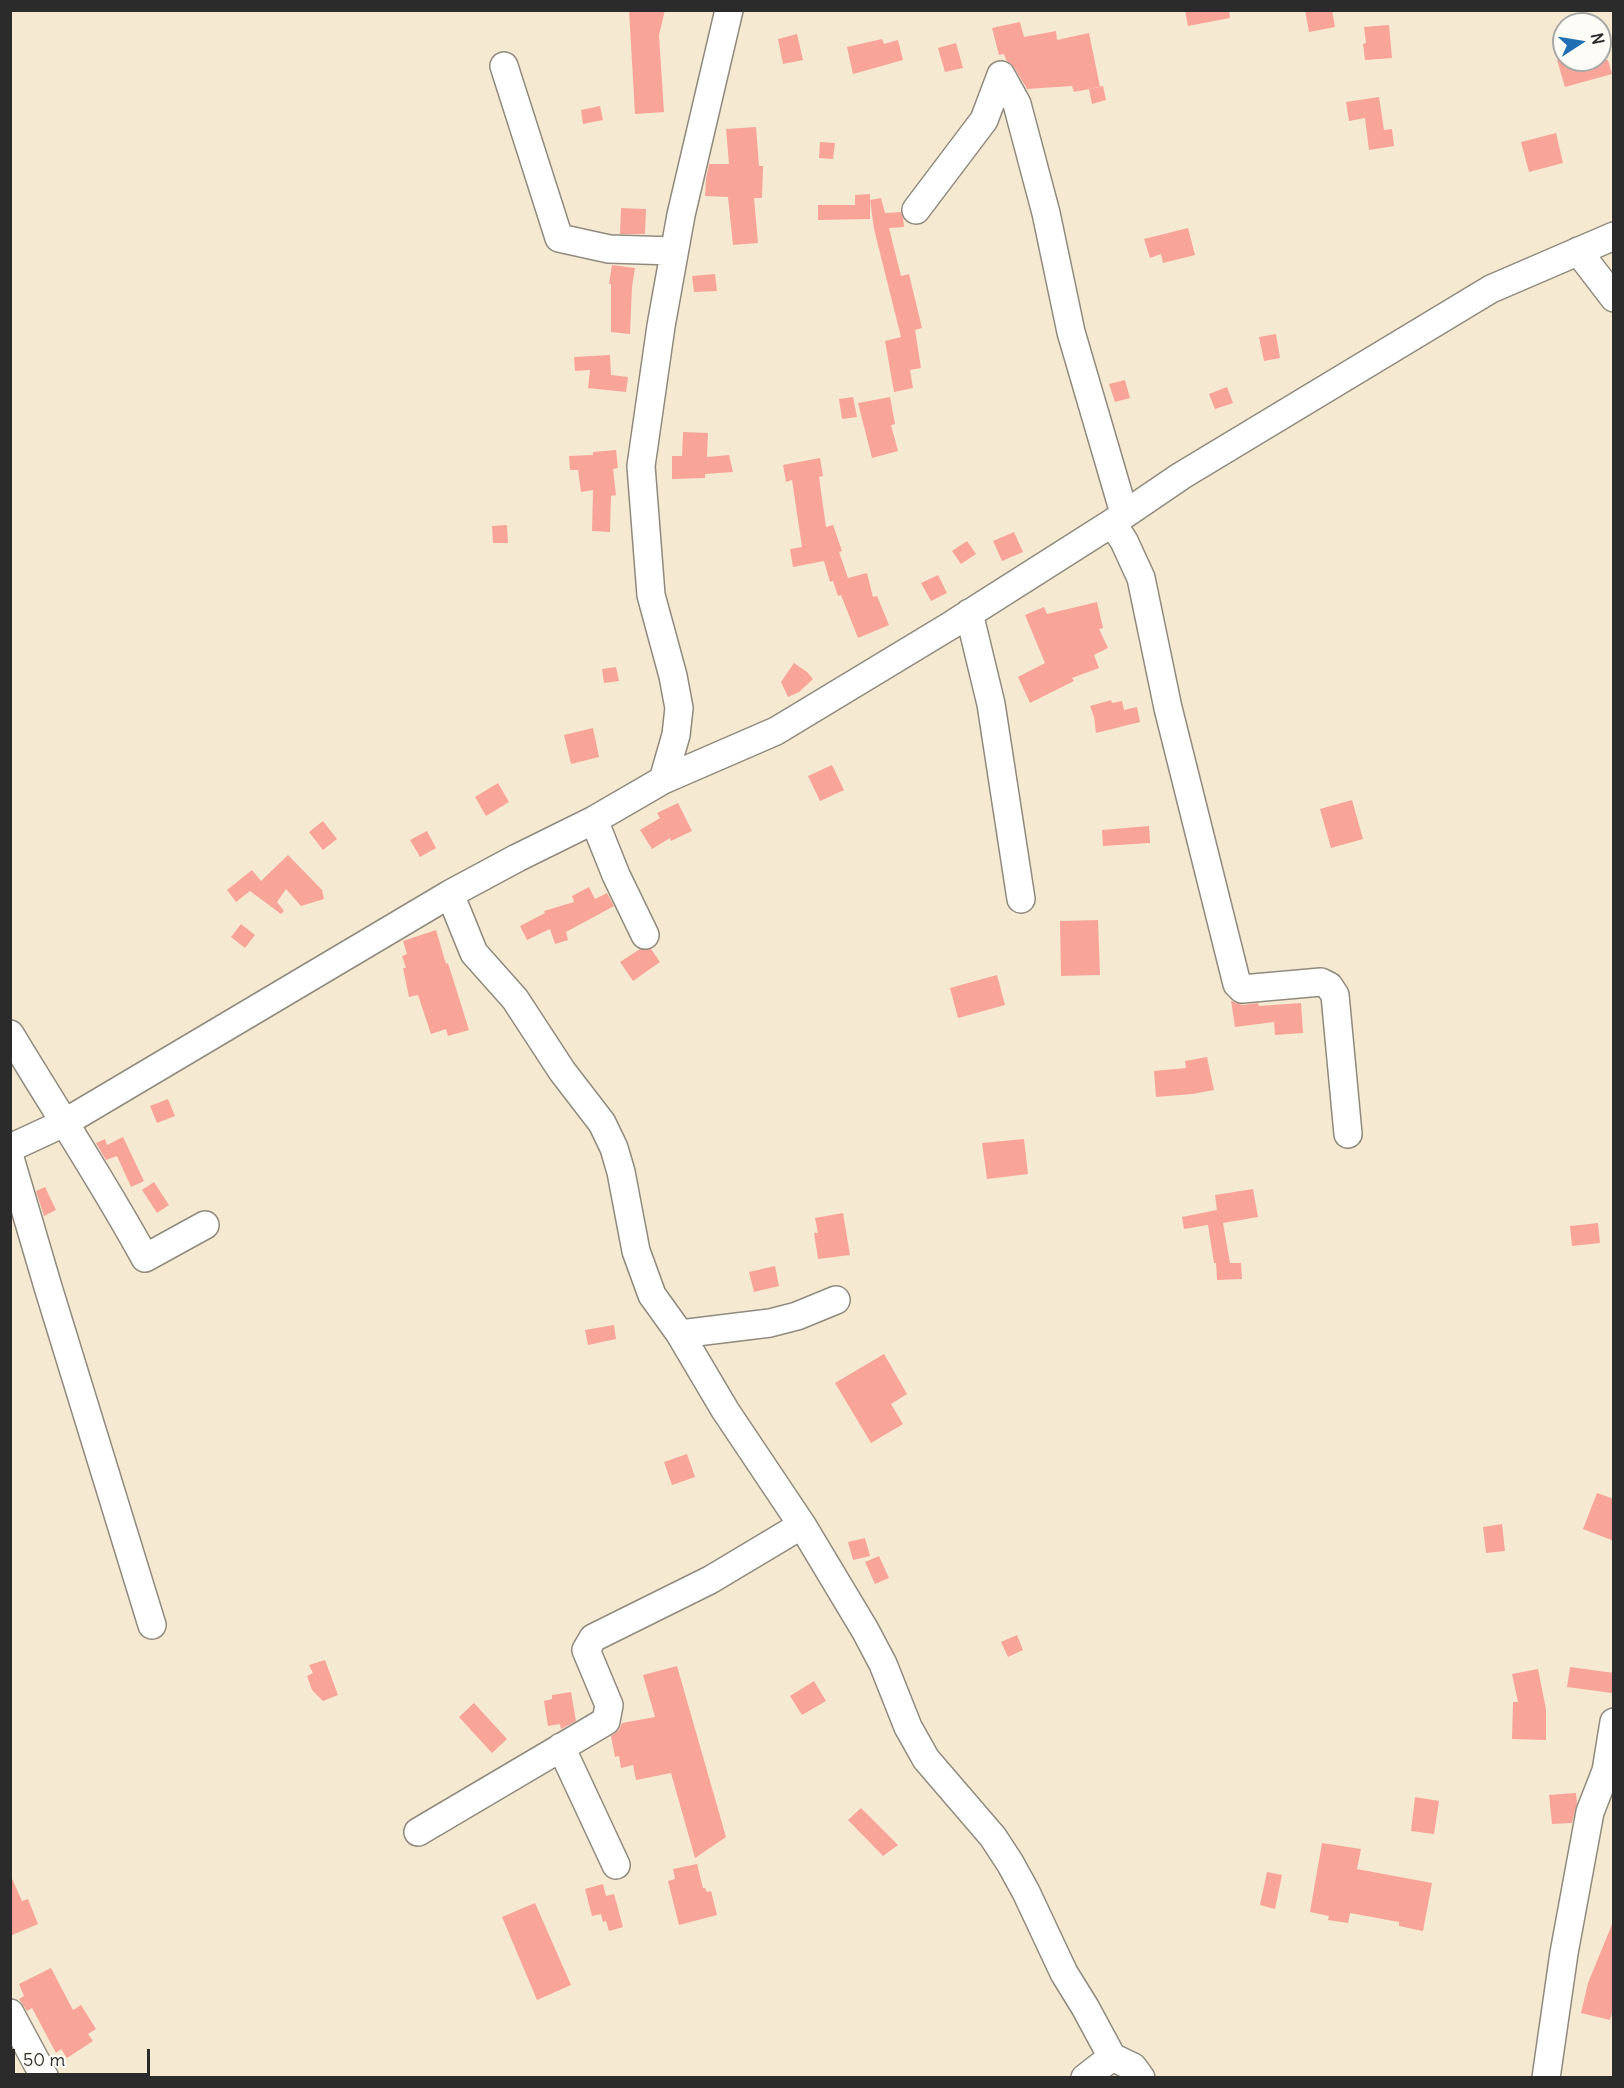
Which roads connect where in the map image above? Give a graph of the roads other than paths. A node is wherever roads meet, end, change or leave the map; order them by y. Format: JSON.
{"nodes":[{"id":1,"x":729,"y":10,"type":"edge"},
{"id":2,"x":504,"y":66,"type":"dead end"},
{"id":3,"x":916,"y":210,"type":"dead end"},
{"id":4,"x":1614,"y":236,"type":"edge"},
{"id":5,"x":674,"y":251,"type":"junction"},
{"id":6,"x":1578,"y":251,"type":"junction"},
{"id":7,"x":1614,"y":298,"type":"edge"},
{"id":8,"x":1118,"y":518,"type":"junction"},
{"id":9,"x":969,"y":613,"type":"junction"},
{"id":10,"x":663,"y":780,"type":"junction"},
{"id":11,"x":594,"y":820,"type":"junction"},
{"id":12,"x":450,"y":894,"type":"junction"},
{"id":13,"x":1021,"y":898,"type":"dead end"},
{"id":14,"x":645,"y":935,"type":"dead end"},
{"id":15,"x":10,"y":1034,"type":"edge"},
{"id":16,"x":64,"y":1123,"type":"junction"},
{"id":17,"x":1348,"y":1134,"type":"dead end"},
{"id":18,"x":10,"y":1148,"type":"edge"},
{"id":19,"x":10,"y":1158,"type":"edge"},
{"id":20,"x":205,"y":1226,"type":"dead end"},
{"id":21,"x":836,"y":1300,"type":"dead end"},
{"id":22,"x":680,"y":1334,"type":"junction"},
{"id":23,"x":802,"y":1525,"type":"junction"},
{"id":24,"x":152,"y":1625,"type":"dead end"},
{"id":25,"x":1614,"y":1722,"type":"edge"},
{"id":26,"x":561,"y":1747,"type":"junction"},
{"id":27,"x":418,"y":1832,"type":"dead end"},
{"id":28,"x":616,"y":1865,"type":"dead end"},
{"id":29,"x":10,"y":2013,"type":"edge"},
{"id":30,"x":1112,"y":2057,"type":"junction"},
{"id":31,"x":45,"y":2078,"type":"edge"},
{"id":32,"x":1085,"y":2078,"type":"edge"},
{"id":33,"x":1141,"y":2078,"type":"edge"},
{"id":34,"x":1546,"y":2078,"type":"edge"}],
"edges":[{"from":1,"to":5,"type":"street"},
{"from":2,"to":5,"type":"street"},
{"from":3,"to":8,"type":"street"},
{"from":4,"to":6,"type":"street"},
{"from":5,"to":10,"type":"street"},
{"from":6,"to":7,"type":"street"},
{"from":6,"to":8,"type":"street"},
{"from":8,"to":9,"type":"street"},
{"from":8,"to":17,"type":"street"},
{"from":9,"to":10,"type":"street"},
{"from":9,"to":13,"type":"street"},
{"from":10,"to":11,"type":"street"},
{"from":11,"to":12,"type":"street"},
{"from":11,"to":14,"type":"street"},
{"from":12,"to":16,"type":"street"},
{"from":12,"to":22,"type":"street"},
{"from":15,"to":16,"type":"street"},
{"from":16,"to":18,"type":"street"},
{"from":16,"to":20,"type":"street"},
{"from":19,"to":24,"type":"street"},
{"from":21,"to":22,"type":"street"},
{"from":22,"to":23,"type":"street"},
{"from":23,"to":26,"type":"street"},
{"from":23,"to":30,"type":"street"},
{"from":25,"to":34,"type":"street"},
{"from":26,"to":27,"type":"street"},
{"from":26,"to":28,"type":"street"},
{"from":29,"to":31,"type":"street"},
{"from":30,"to":32,"type":"street"},
{"from":30,"to":33,"type":"street"}]}
